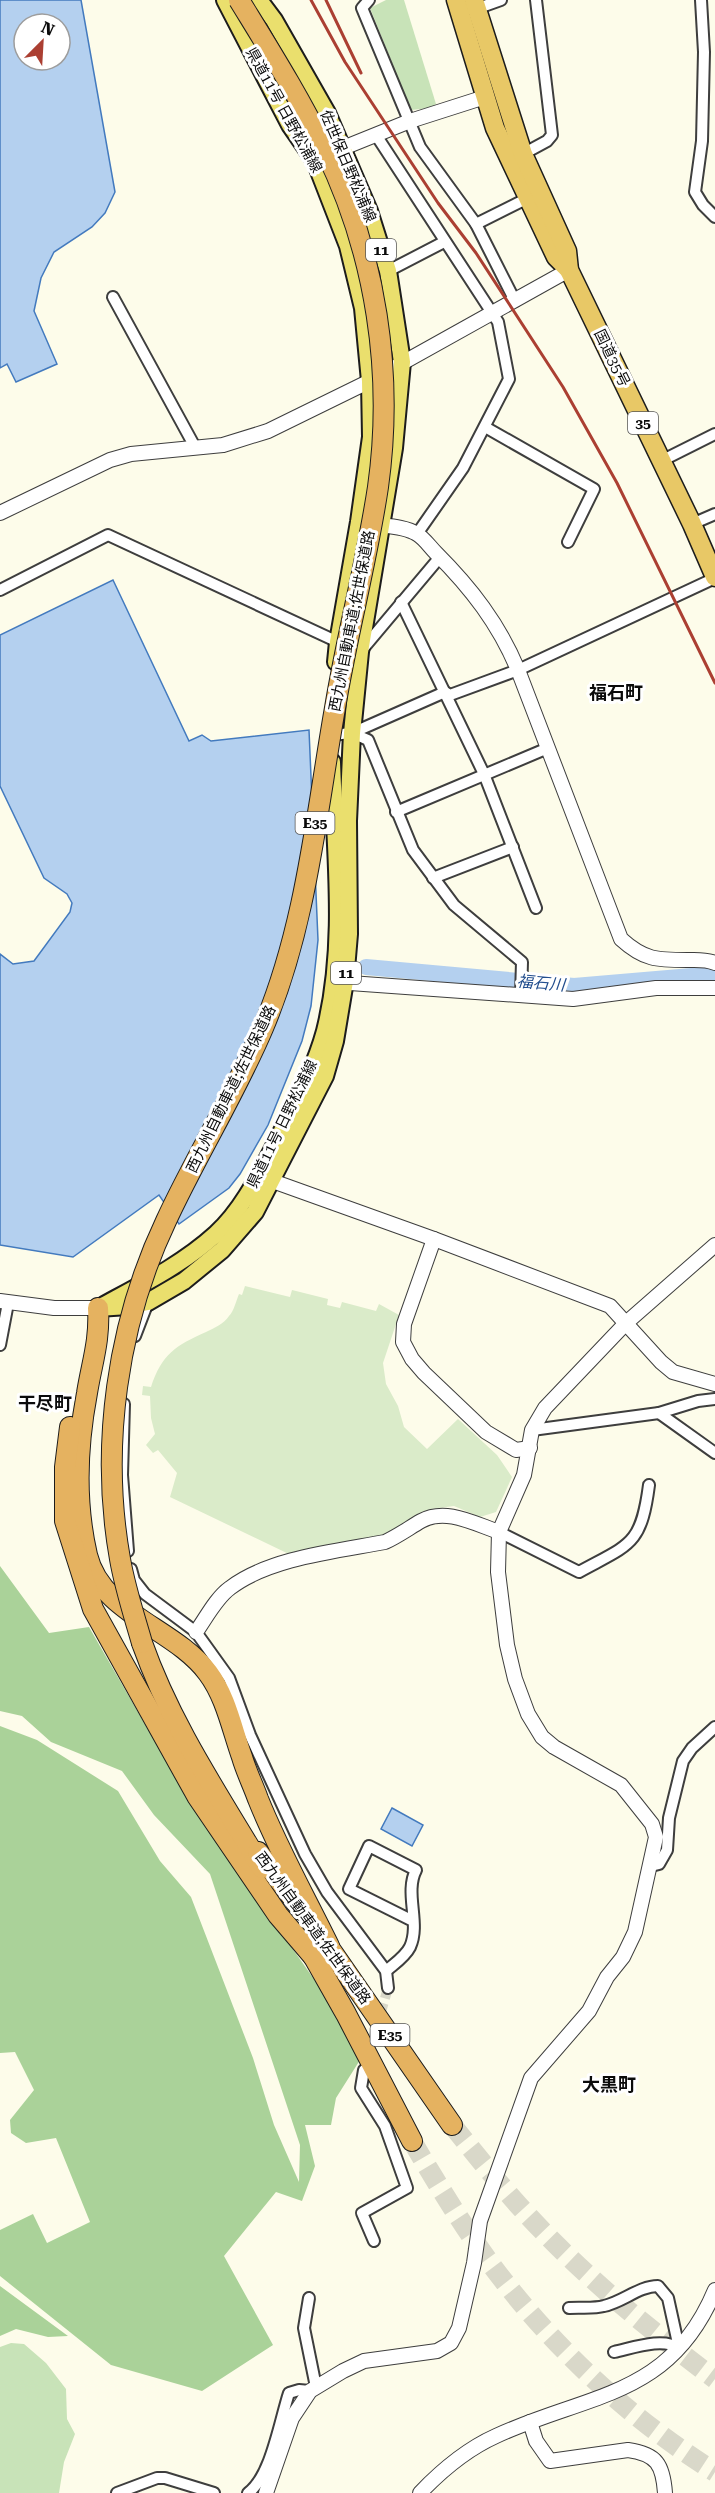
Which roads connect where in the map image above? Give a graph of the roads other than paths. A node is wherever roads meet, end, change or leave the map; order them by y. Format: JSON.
{"nodes":[{"id":1,"x":225,"y":0,"type":"edge"},
{"id":2,"x":239,"y":0,"type":"edge"},
{"id":3,"x":259,"y":0,"type":"edge"},
{"id":4,"x":369,"y":0,"type":"edge"},
{"id":5,"x":501,"y":0,"type":"edge"},
{"id":6,"x":536,"y":0,"type":"edge"},
{"id":7,"x":701,"y":0,"type":"edge"},
{"id":8,"x":466,"y":6,"type":"edge"},
{"id":9,"x":484,"y":97,"type":"junction"},
{"id":10,"x":410,"y":121,"type":"junction"},
{"id":11,"x":376,"y":135,"type":"junction"},
{"id":12,"x":343,"y":148,"type":"junction"},
{"id":13,"x":523,"y":154,"type":"junction"},
{"id":14,"x":528,"y":198,"type":"junction"},
{"id":15,"x":715,"y":217,"type":"edge"},
{"id":16,"x":476,"y":224,"type":"junction"},
{"id":17,"x":444,"y":242,"type":"junction"},
{"id":18,"x":569,"y":270,"type":"junction"},
{"id":19,"x":388,"y":271,"type":"junction"},
{"id":20,"x":113,"y":297,"type":"dead end"},
{"id":21,"x":515,"y":301,"type":"junction"},
{"id":22,"x":492,"y":313,"type":"junction"},
{"id":23,"x":402,"y":362,"type":"junction"},
{"id":24,"x":370,"y":381,"type":"junction"},
{"id":25,"x":485,"y":426,"type":"junction"},
{"id":26,"x":715,"y":434,"type":"edge"},
{"id":27,"x":195,"y":447,"type":"junction"},
{"id":28,"x":661,"y":461,"type":"junction"},
{"id":29,"x":0,"y":513,"type":"edge"},
{"id":30,"x":715,"y":514,"type":"edge"},
{"id":31,"x":359,"y":522,"type":"junction"},
{"id":32,"x":692,"y":524,"type":"junction"},
{"id":33,"x":382,"y":525,"type":"junction"},
{"id":34,"x":417,"y":534,"type":"junction"},
{"id":35,"x":568,"y":542,"type":"dead end"},
{"id":36,"x":441,"y":557,"type":"junction"},
{"id":37,"x":715,"y":578,"type":"edge"},
{"id":38,"x":0,"y":590,"type":"edge"},
{"id":39,"x":401,"y":602,"type":"junction"},
{"id":40,"x":338,"y":642,"type":"junction"},
{"id":41,"x":360,"y":652,"type":"junction"},
{"id":42,"x":518,"y":670,"type":"junction"},
{"id":43,"x":445,"y":692,"type":"junction"},
{"id":44,"x":351,"y":733,"type":"junction"},
{"id":45,"x":331,"y":735,"type":"junction"},
{"id":46,"x":548,"y":748,"type":"junction"},
{"id":47,"x":484,"y":774,"type":"junction"},
{"id":48,"x":396,"y":812,"type":"junction"},
{"id":49,"x":513,"y":847,"type":"junction"},
{"id":50,"x":433,"y":878,"type":"junction"},
{"id":51,"x":536,"y":908,"type":"dead end"},
{"id":52,"x":715,"y":963,"type":"edge"},
{"id":53,"x":340,"y":982,"type":"junction"},
{"id":54,"x":715,"y":988,"type":"edge"},
{"id":55,"x":521,"y":992,"type":"junction"},
{"id":56,"x":266,"y":1178,"type":"junction"},
{"id":57,"x":434,"y":1239,"type":"junction"},
{"id":58,"x":715,"y":1245,"type":"edge"},
{"id":59,"x":4,"y":1302,"type":"edge"},
{"id":60,"x":148,"y":1302,"type":"junction"},
{"id":61,"x":98,"y":1308,"type":"junction"},
{"id":62,"x":626,"y":1323,"type":"junction"},
{"id":63,"x":0,"y":1345,"type":"edge"},
{"id":64,"x":715,"y":1384,"type":"edge"},
{"id":65,"x":715,"y":1399,"type":"edge"},
{"id":66,"x":659,"y":1413,"type":"junction"},
{"id":67,"x":532,"y":1430,"type":"junction"},
{"id":68,"x":530,"y":1448,"type":"junction"},
{"id":69,"x":715,"y":1453,"type":"edge"},
{"id":70,"x":649,"y":1485,"type":"dead end"},
{"id":71,"x":499,"y":1532,"type":"junction"},
{"id":72,"x":196,"y":1632,"type":"junction"},
{"id":73,"x":715,"y":1727,"type":"edge"},
{"id":74,"x":651,"y":1866,"type":"junction"},
{"id":75,"x":413,"y":1921,"type":"junction"},
{"id":76,"x":321,"y":1951,"type":"junction"},
{"id":77,"x":386,"y":1971,"type":"junction"},
{"id":78,"x":388,"y":1988,"type":"tunnel mouth"},
{"id":79,"x":364,"y":2070,"type":"tunnel mouth"},
{"id":80,"x":452,"y":2125,"type":"tunnel mouth"},
{"id":81,"x":412,"y":2141,"type":"tunnel mouth"},
{"id":82,"x":374,"y":2241,"type":"dead end"},
{"id":83,"x":715,"y":2290,"type":"edge"},
{"id":84,"x":309,"y":2298,"type":"dead end"},
{"id":85,"x":569,"y":2308,"type":"dead end"},
{"id":86,"x":679,"y":2348,"type":"junction"},
{"id":87,"x":614,"y":2352,"type":"dead end"},
{"id":88,"x":313,"y":2389,"type":"junction"},
{"id":89,"x":530,"y":2422,"type":"junction"},
{"id":90,"x":117,"y":2493,"type":"edge"},
{"id":91,"x":214,"y":2493,"type":"edge"},
{"id":92,"x":248,"y":2493,"type":"edge"},
{"id":93,"x":266,"y":2493,"type":"edge"},
{"id":94,"x":420,"y":2493,"type":"edge"},
{"id":95,"x":664,"y":2493,"type":"edge"}],
"edges":[{"from":1,"to":24,"type":"main road","name":"県道11号 日野松浦線","number":"11"},
{"from":2,"to":76,"type":"highway","name":"西九州自動車道;佐世保道路","number":"E35","bridge":true},
{"from":3,"to":12,"type":"main road","name":"佐世保日野松浦線","number":"11"},
{"from":4,"to":10,"type":"street"},
{"from":5,"to":8,"type":"street"},
{"from":6,"to":13,"type":"street"},
{"from":7,"to":15,"type":"street"},
{"from":8,"to":9,"type":"highway","name":"国道35号","number":"35"},
{"from":8,"to":13,"type":"highway","name":"国道35号","number":"35"},
{"from":9,"to":10,"type":"street"},
{"from":9,"to":14,"type":"highway","name":"国道35号","number":"35"},
{"from":10,"to":11,"type":"street"},
{"from":10,"to":16,"type":"street"},
{"from":11,"to":12,"type":"street"},
{"from":11,"to":17,"type":"street"},
{"from":12,"to":19,"type":"main road","name":"佐世保日野松浦線","number":"11"},
{"from":13,"to":18,"type":"highway","name":"国道35号","number":"35"},
{"from":14,"to":16,"type":"street"},
{"from":14,"to":18,"type":"highway","name":"国道35号","number":"35"},
{"from":16,"to":21,"type":"street"},
{"from":17,"to":19,"type":"street"},
{"from":17,"to":22,"type":"street"},
{"from":18,"to":21,"type":"street"},
{"from":18,"to":28,"type":"highway","name":"国道35号","number":"35"},
{"from":19,"to":23,"type":"main road","name":"佐世保日野松浦線","number":"11"},
{"from":20,"to":27,"type":"street"},
{"from":21,"to":22,"type":"street"},
{"from":22,"to":23,"type":"street"},
{"from":22,"to":25,"type":"street"},
{"from":23,"to":24,"type":"street"},
{"from":23,"to":33,"type":"main road","name":"佐世保日野松浦線","number":"11"},
{"from":24,"to":27,"type":"street"},
{"from":24,"to":31,"type":"main road","name":"県道11号 日野松浦線","number":"11"},
{"from":25,"to":34,"type":"street"},
{"from":25,"to":35,"type":"street"},
{"from":26,"to":28,"type":"street"},
{"from":27,"to":29,"type":"street"},
{"from":28,"to":32,"type":"highway","name":"国道35号","number":"35"},
{"from":30,"to":32,"type":"street"},
{"from":31,"to":33,"type":"street"},
{"from":31,"to":40,"type":"main road","name":"県道11号 日野松浦線","number":"11"},
{"from":32,"to":37,"type":"highway","name":"国道35号","number":"35"},
{"from":33,"to":34,"type":"street"},
{"from":33,"to":41,"type":"main road","name":"県道11号 日野松浦線","number":"11"},
{"from":34,"to":36,"type":"street"},
{"from":36,"to":39,"type":"street"},
{"from":36,"to":42,"type":"street"},
{"from":37,"to":42,"type":"street"},
{"from":38,"to":40,"type":"street"},
{"from":39,"to":41,"type":"street"},
{"from":39,"to":43,"type":"street"},
{"from":40,"to":45,"type":"main road","name":"県道11号 日野松浦線","number":"11"},
{"from":41,"to":44,"type":"main road","name":"県道11号 日野松浦線","number":"11"},
{"from":42,"to":43,"type":"street"},
{"from":42,"to":46,"type":"street"},
{"from":43,"to":44,"type":"street"},
{"from":43,"to":47,"type":"street"},
{"from":44,"to":45,"type":"street"},
{"from":44,"to":48,"type":"street"},
{"from":44,"to":53,"type":"main road","name":"県道11号 日野松浦線","number":"11"},
{"from":45,"to":53,"type":"main road","name":"県道11号 日野松浦線","number":"11"},
{"from":46,"to":47,"type":"street"},
{"from":46,"to":52,"type":"street"},
{"from":47,"to":48,"type":"street"},
{"from":47,"to":49,"type":"street"},
{"from":48,"to":50,"type":"street"},
{"from":49,"to":50,"type":"street"},
{"from":49,"to":51,"type":"street"},
{"from":50,"to":55,"type":"street"},
{"from":53,"to":55,"type":"street"},
{"from":53,"to":56,"type":"main road","name":"県道11号 日野松浦線","number":"11"},
{"from":54,"to":55,"type":"street"},
{"from":56,"to":57,"type":"street"},
{"from":56,"to":60,"type":"main road","name":"県道11号 日野松浦線","number":"11"},
{"from":56,"to":61,"type":"main road","name":"県道11号 日野松浦線","number":"11"},
{"from":57,"to":62,"type":"street"},
{"from":57,"to":68,"type":"street"},
{"from":58,"to":62,"type":"street"},
{"from":59,"to":61,"type":"street"},
{"from":59,"to":63,"type":"street"},
{"from":60,"to":61,"type":"main road","name":"県道11号 日野松浦線","number":"11"},
{"from":60,"to":72,"type":"street"},
{"from":61,"to":76,"type":"highway"},
{"from":61,"to":76,"type":"highway"},
{"from":62,"to":64,"type":"street"},
{"from":62,"to":67,"type":"street"},
{"from":65,"to":66,"type":"street"},
{"from":66,"to":67,"type":"street"},
{"from":66,"to":69,"type":"street"},
{"from":67,"to":68,"type":"street"},
{"from":68,"to":71,"type":"street"},
{"from":70,"to":71,"type":"street"},
{"from":71,"to":72,"type":"street"},
{"from":71,"to":74,"type":"street"},
{"from":72,"to":77,"type":"street"},
{"from":73,"to":74,"type":"street"},
{"from":74,"to":88,"type":"street"},
{"from":75,"to":75,"type":"street"},
{"from":75,"to":77,"type":"street"},
{"from":76,"to":80,"type":"highway","name":"西九州自動車道;佐世保道路","number":"E35"},
{"from":76,"to":81,"type":"highway","name":"西九州自動車道;佐世保道路","number":"E35"},
{"from":77,"to":78,"type":"street"},
{"from":79,"to":82,"type":"street"},
{"from":83,"to":86,"type":"street"},
{"from":84,"to":88,"type":"street"},
{"from":85,"to":86,"type":"street"},
{"from":86,"to":87,"type":"street"},
{"from":86,"to":89,"type":"street"},
{"from":88,"to":92,"type":"street"},
{"from":88,"to":93,"type":"street"},
{"from":89,"to":94,"type":"street"},
{"from":89,"to":95,"type":"street"},
{"from":90,"to":91,"type":"street"}]}
